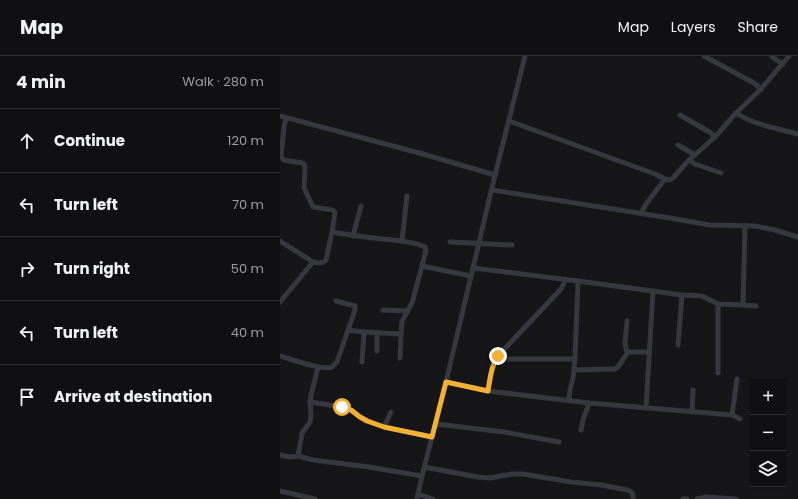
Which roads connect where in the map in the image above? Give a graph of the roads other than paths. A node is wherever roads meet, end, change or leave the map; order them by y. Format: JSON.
{"nodes":[{"id":1,"x":526,"y":56,"type":"edge"},
{"id":2,"x":704,"y":56,"type":"edge"},
{"id":3,"x":789,"y":56,"type":"edge"},
{"id":4,"x":772,"y":57,"type":"edge"},
{"id":5,"x":783,"y":64,"type":"junction"},
{"id":6,"x":761,"y":89,"type":"junction"},
{"id":7,"x":736,"y":113,"type":"junction"},
{"id":8,"x":280,"y":116,"type":"edge"},
{"id":9,"x":680,"y":116,"type":"dead end"},
{"id":10,"x":286,"y":118,"type":"junction"},
{"id":11,"x":509,"y":121,"type":"junction"},
{"id":12,"x":798,"y":134,"type":"edge"},
{"id":13,"x":715,"y":136,"type":"junction"},
{"id":14,"x":678,"y":145,"type":"dead end"},
{"id":15,"x":694,"y":155,"type":"junction"},
{"id":16,"x":689,"y":160,"type":"junction"},
{"id":17,"x":721,"y":173,"type":"dead end"},
{"id":18,"x":495,"y":175,"type":"junction"},
{"id":19,"x":665,"y":179,"type":"junction"},
{"id":20,"x":492,"y":190,"type":"junction"},
{"id":21,"x":407,"y":196,"type":"dead end"},
{"id":22,"x":361,"y":206,"type":"dead end"},
{"id":23,"x":641,"y":213,"type":"junction"},
{"id":24,"x":745,"y":226,"type":"junction"},
{"id":25,"x":332,"y":232,"type":"junction"},
{"id":26,"x":353,"y":236,"type":"junction"},
{"id":27,"x":798,"y":237,"type":"edge"},
{"id":28,"x":280,"y":241,"type":"edge"},
{"id":29,"x":402,"y":241,"type":"junction"},
{"id":30,"x":450,"y":242,"type":"dead end"},
{"id":31,"x":479,"y":243,"type":"junction"},
{"id":32,"x":512,"y":245,"type":"dead end"},
{"id":33,"x":313,"y":262,"type":"junction"},
{"id":34,"x":422,"y":266,"type":"junction"},
{"id":35,"x":473,"y":268,"type":"junction"},
{"id":36,"x":472,"y":276,"type":"junction"},
{"id":37,"x":565,"y":279,"type":"junction"},
{"id":38,"x":578,"y":280,"type":"junction"},
{"id":39,"x":653,"y":291,"type":"junction"},
{"id":40,"x":682,"y":295,"type":"junction"},
{"id":41,"x":336,"y":301,"type":"dead end"},
{"id":42,"x":280,"y":302,"type":"edge"},
{"id":43,"x":718,"y":304,"type":"junction"},
{"id":44,"x":743,"y":305,"type":"junction"},
{"id":45,"x":756,"y":306,"type":"dead end"},
{"id":46,"x":383,"y":310,"type":"dead end"},
{"id":47,"x":408,"y":311,"type":"junction"},
{"id":48,"x":626,"y":321,"type":"dead end"},
{"id":49,"x":348,"y":330,"type":"junction"},
{"id":50,"x":364,"y":332,"type":"junction"},
{"id":51,"x":377,"y":333,"type":"junction"},
{"id":52,"x":401,"y":334,"type":"junction"},
{"id":53,"x":678,"y":345,"type":"dead end"},
{"id":54,"x":377,"y":350,"type":"dead end"},
{"id":55,"x":649,"y":352,"type":"junction"},
{"id":56,"x":627,"y":353,"type":"junction"},
{"id":57,"x":280,"y":356,"type":"edge"},
{"id":58,"x":498,"y":356,"type":"junction"},
{"id":59,"x":400,"y":358,"type":"dead end"},
{"id":60,"x":575,"y":359,"type":"junction"},
{"id":61,"x":362,"y":362,"type":"dead end"},
{"id":62,"x":318,"y":367,"type":"junction"},
{"id":63,"x":574,"y":370,"type":"junction"},
{"id":64,"x":718,"y":373,"type":"dead end"},
{"id":65,"x":736,"y":379,"type":"dead end"},
{"id":66,"x":446,"y":382,"type":"junction"},
{"id":67,"x":693,"y":390,"type":"dead end"},
{"id":68,"x":488,"y":391,"type":"junction"},
{"id":69,"x":569,"y":400,"type":"junction"},
{"id":70,"x":310,"y":402,"type":"junction"},
{"id":71,"x":589,"y":403,"type":"junction"},
{"id":72,"x":646,"y":408,"type":"junction"},
{"id":73,"x":391,"y":412,"type":"dead end"},
{"id":74,"x":692,"y":412,"type":"junction"},
{"id":75,"x":732,"y":415,"type":"junction"},
{"id":76,"x":740,"y":419,"type":"dead end"},
{"id":77,"x":436,"y":424,"type":"junction"},
{"id":78,"x":384,"y":427,"type":"junction"},
{"id":79,"x":581,"y":430,"type":"dead end"},
{"id":80,"x":432,"y":437,"type":"junction"},
{"id":81,"x":559,"y":442,"type":"dead end"},
{"id":82,"x":280,"y":455,"type":"edge"},
{"id":83,"x":298,"y":456,"type":"junction"},
{"id":84,"x":424,"y":467,"type":"junction"},
{"id":85,"x":422,"y":476,"type":"junction"},
{"id":86,"x":280,"y":491,"type":"edge"},
{"id":87,"x":417,"y":496,"type":"edge"},
{"id":88,"x":683,"y":498,"type":"edge"},
{"id":89,"x":315,"y":499,"type":"edge"},
{"id":90,"x":433,"y":499,"type":"edge"},
{"id":91,"x":633,"y":499,"type":"edge"},
{"id":92,"x":687,"y":499,"type":"edge"},
{"id":93,"x":700,"y":499,"type":"edge"},
{"id":94,"x":736,"y":499,"type":"edge"}],
"edges":[{"from":1,"to":11,"type":"street"},
{"from":2,"to":6,"type":"street"},
{"from":3,"to":5,"type":"street"},
{"from":4,"to":5,"type":"street"},
{"from":5,"to":6,"type":"street"},
{"from":6,"to":7,"type":"street"},
{"from":7,"to":12,"type":"street"},
{"from":7,"to":13,"type":"street"},
{"from":8,"to":10,"type":"street"},
{"from":9,"to":13,"type":"street"},
{"from":10,"to":18,"type":"street"},
{"from":10,"to":25,"type":"street"},
{"from":11,"to":18,"type":"street"},
{"from":11,"to":19,"type":"street"},
{"from":13,"to":15,"type":"street"},
{"from":14,"to":15,"type":"street"},
{"from":15,"to":16,"type":"street"},
{"from":16,"to":17,"type":"street"},
{"from":16,"to":19,"type":"street"},
{"from":18,"to":20,"type":"street"},
{"from":19,"to":23,"type":"street"},
{"from":20,"to":23,"type":"street"},
{"from":20,"to":31,"type":"street"},
{"from":21,"to":29,"type":"street"},
{"from":22,"to":26,"type":"street"},
{"from":23,"to":24,"type":"street"},
{"from":24,"to":27,"type":"street"},
{"from":24,"to":44,"type":"street"},
{"from":25,"to":26,"type":"street"},
{"from":25,"to":33,"type":"street"},
{"from":26,"to":29,"type":"street"},
{"from":28,"to":33,"type":"street"},
{"from":29,"to":34,"type":"street"},
{"from":30,"to":31,"type":"street"},
{"from":31,"to":32,"type":"street"},
{"from":31,"to":35,"type":"street"},
{"from":33,"to":42,"type":"street"},
{"from":34,"to":36,"type":"street"},
{"from":34,"to":47,"type":"street"},
{"from":35,"to":36,"type":"street"},
{"from":35,"to":37,"type":"street"},
{"from":36,"to":66,"type":"street"},
{"from":37,"to":38,"type":"street"},
{"from":37,"to":58,"type":"street"},
{"from":38,"to":39,"type":"street"},
{"from":38,"to":60,"type":"street"},
{"from":39,"to":40,"type":"street"},
{"from":39,"to":55,"type":"street"},
{"from":40,"to":43,"type":"street"},
{"from":40,"to":53,"type":"street"},
{"from":41,"to":49,"type":"street"},
{"from":43,"to":44,"type":"street"},
{"from":43,"to":64,"type":"street"},
{"from":44,"to":45,"type":"street"},
{"from":46,"to":47,"type":"street"},
{"from":47,"to":52,"type":"street"},
{"from":48,"to":56,"type":"street"},
{"from":49,"to":50,"type":"street"},
{"from":49,"to":62,"type":"street"},
{"from":50,"to":51,"type":"street"},
{"from":50,"to":61,"type":"street"},
{"from":51,"to":52,"type":"street"},
{"from":51,"to":54,"type":"street"},
{"from":52,"to":59,"type":"street"},
{"from":55,"to":56,"type":"street"},
{"from":55,"to":72,"type":"street"},
{"from":56,"to":63,"type":"street"},
{"from":57,"to":62,"type":"street"},
{"from":58,"to":60,"type":"street"},
{"from":58,"to":68,"type":"street"},
{"from":60,"to":63,"type":"street"},
{"from":62,"to":70,"type":"street"},
{"from":63,"to":69,"type":"street"},
{"from":65,"to":75,"type":"street"},
{"from":66,"to":68,"type":"street"},
{"from":66,"to":77,"type":"street"},
{"from":67,"to":74,"type":"street"},
{"from":68,"to":69,"type":"street"},
{"from":69,"to":71,"type":"street"},
{"from":70,"to":78,"type":"street"},
{"from":70,"to":83,"type":"street"},
{"from":71,"to":72,"type":"street"},
{"from":71,"to":79,"type":"street"},
{"from":72,"to":74,"type":"street"},
{"from":73,"to":78,"type":"street"},
{"from":74,"to":75,"type":"street"},
{"from":75,"to":76,"type":"street"},
{"from":77,"to":80,"type":"street"},
{"from":77,"to":81,"type":"street"},
{"from":78,"to":80,"type":"street"},
{"from":80,"to":84,"type":"street"},
{"from":82,"to":83,"type":"street"},
{"from":83,"to":85,"type":"street"},
{"from":84,"to":85,"type":"street"},
{"from":84,"to":91,"type":"street"},
{"from":85,"to":87,"type":"street"},
{"from":86,"to":89,"type":"street"},
{"from":87,"to":90,"type":"street"},
{"from":88,"to":92,"type":"street"},
{"from":93,"to":94,"type":"street"}]}
